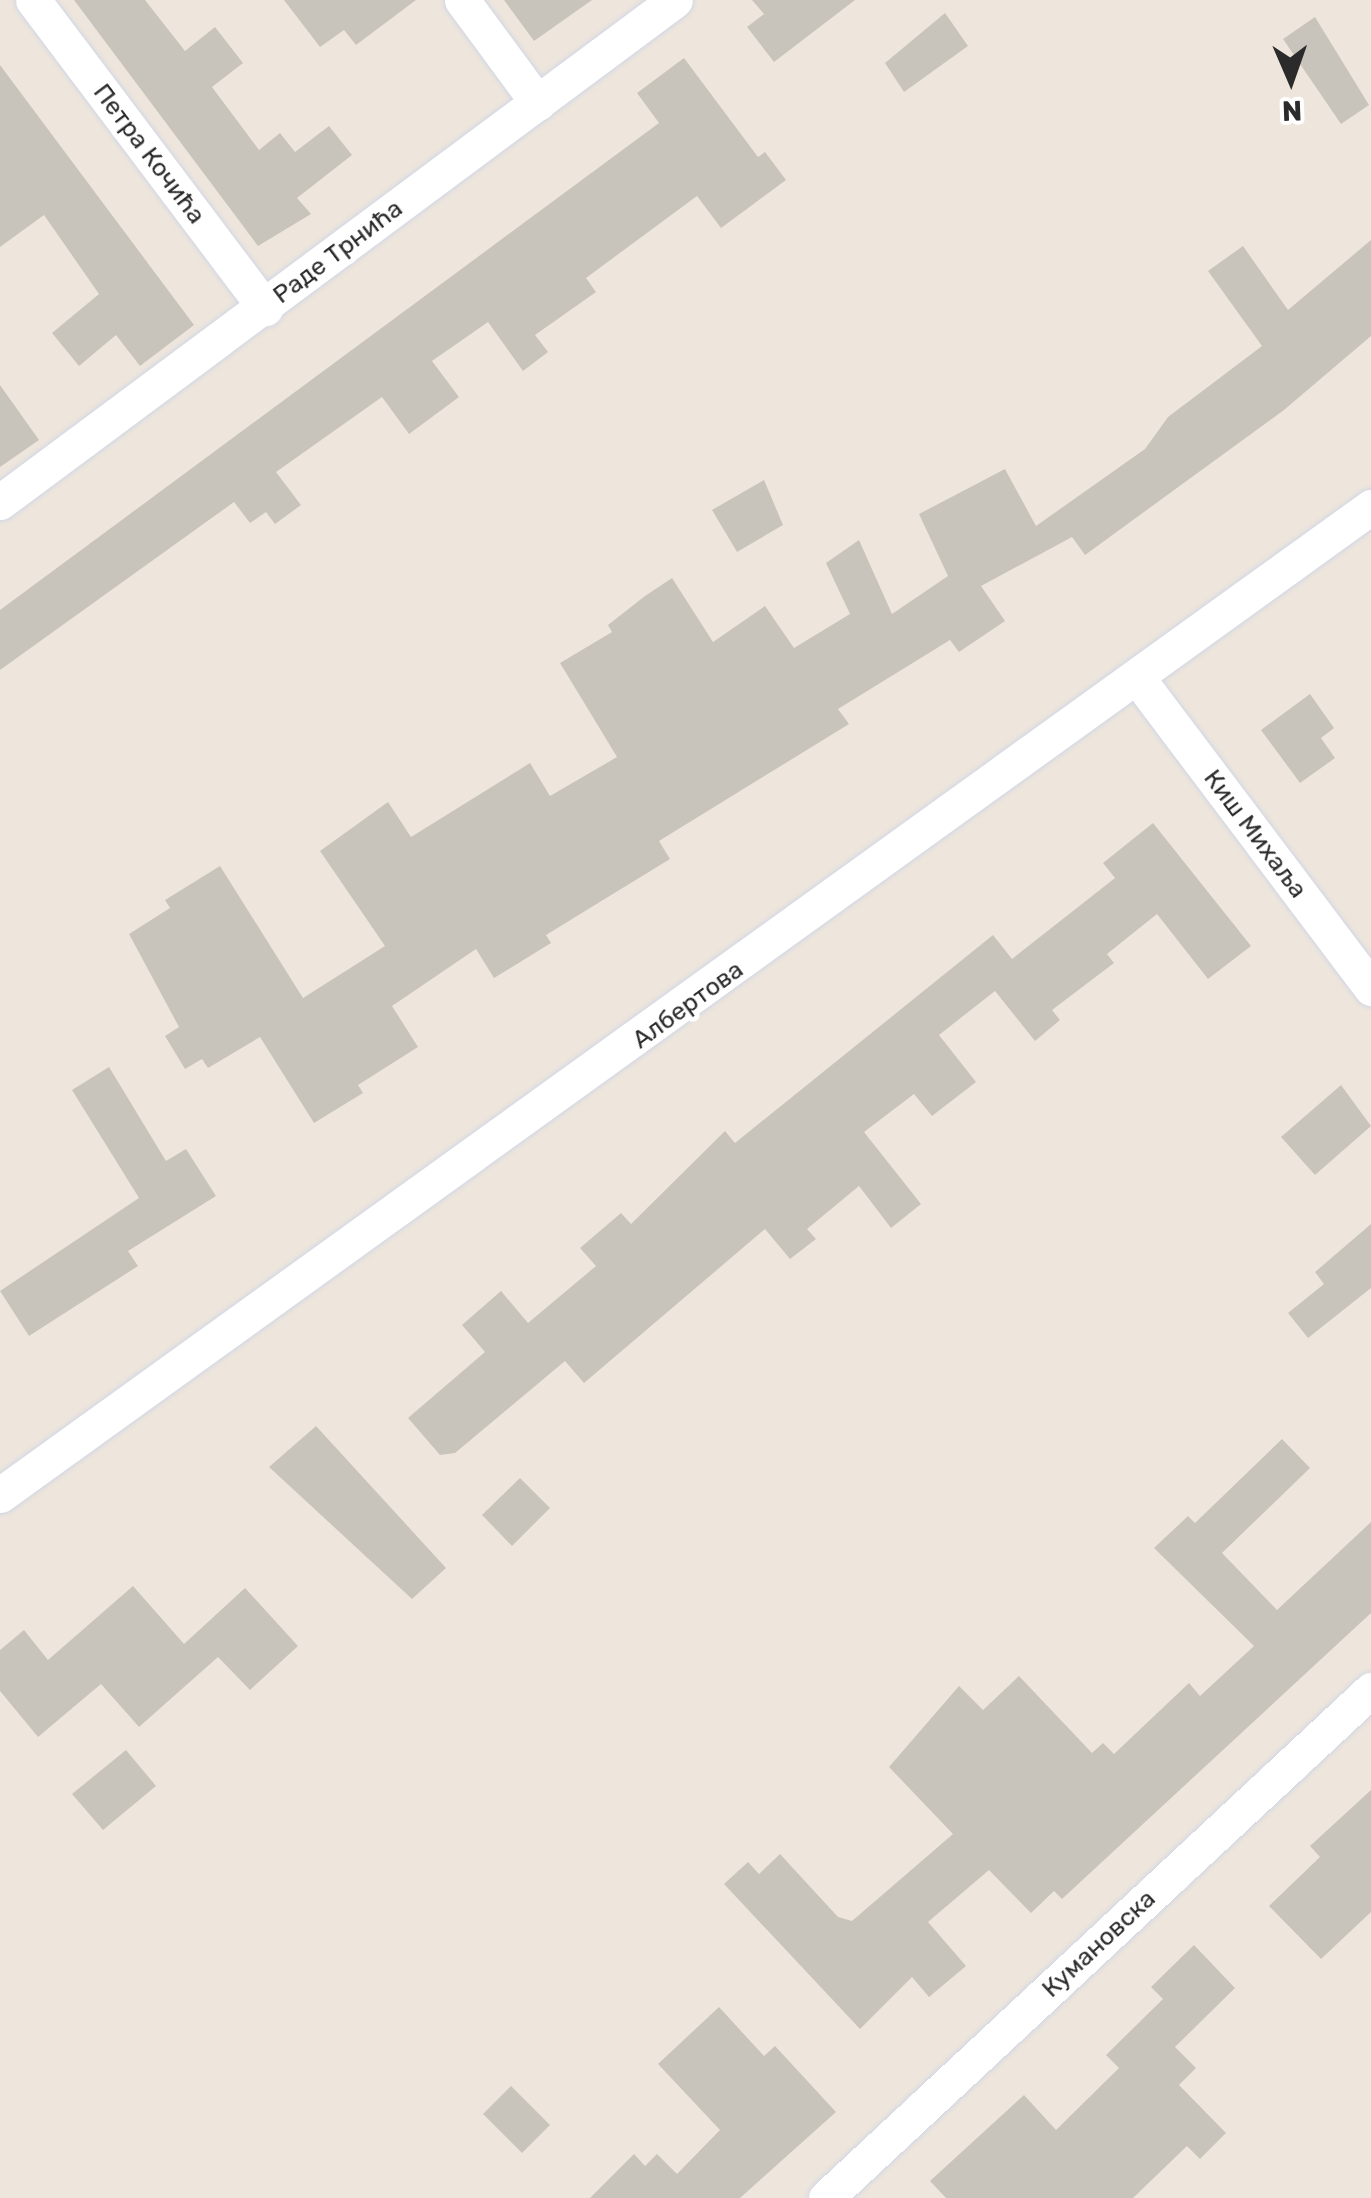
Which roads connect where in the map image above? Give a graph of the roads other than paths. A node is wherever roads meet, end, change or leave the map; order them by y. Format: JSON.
{"nodes":[{"id":1,"x":33,"y":0,"type":"edge"},
{"id":2,"x":462,"y":0,"type":"edge"},
{"id":3,"x":674,"y":0,"type":"edge"},
{"id":4,"x":538,"y":103,"type":"junction"},
{"id":5,"x":265,"y":308,"type":"junction"},
{"id":6,"x":0,"y":502,"type":"edge"},
{"id":7,"x":1371,"y":507,"type":"edge"},
{"id":8,"x":1139,"y":680,"type":"junction"},
{"id":9,"x":1371,"y":988,"type":"edge"},
{"id":10,"x":0,"y":1495,"type":"edge"},
{"id":11,"x":1371,"y":1690,"type":"edge"},
{"id":12,"x":826,"y":2198,"type":"edge"}],
"edges":[{"from":1,"to":5,"type":"street","name":"Петра Кочића"},
{"from":2,"to":4,"type":"street"},
{"from":3,"to":4,"type":"street","name":"Раде Трнића"},
{"from":4,"to":5,"type":"street","name":"Раде Трнића"},
{"from":5,"to":6,"type":"street","name":"Раде Трнића"},
{"from":7,"to":8,"type":"street","name":"Албертова"},
{"from":8,"to":9,"type":"street","name":"Киш Михаља"},
{"from":8,"to":10,"type":"street","name":"Албертова"},
{"from":11,"to":12,"type":"street","name":"Кумановска"}]}
